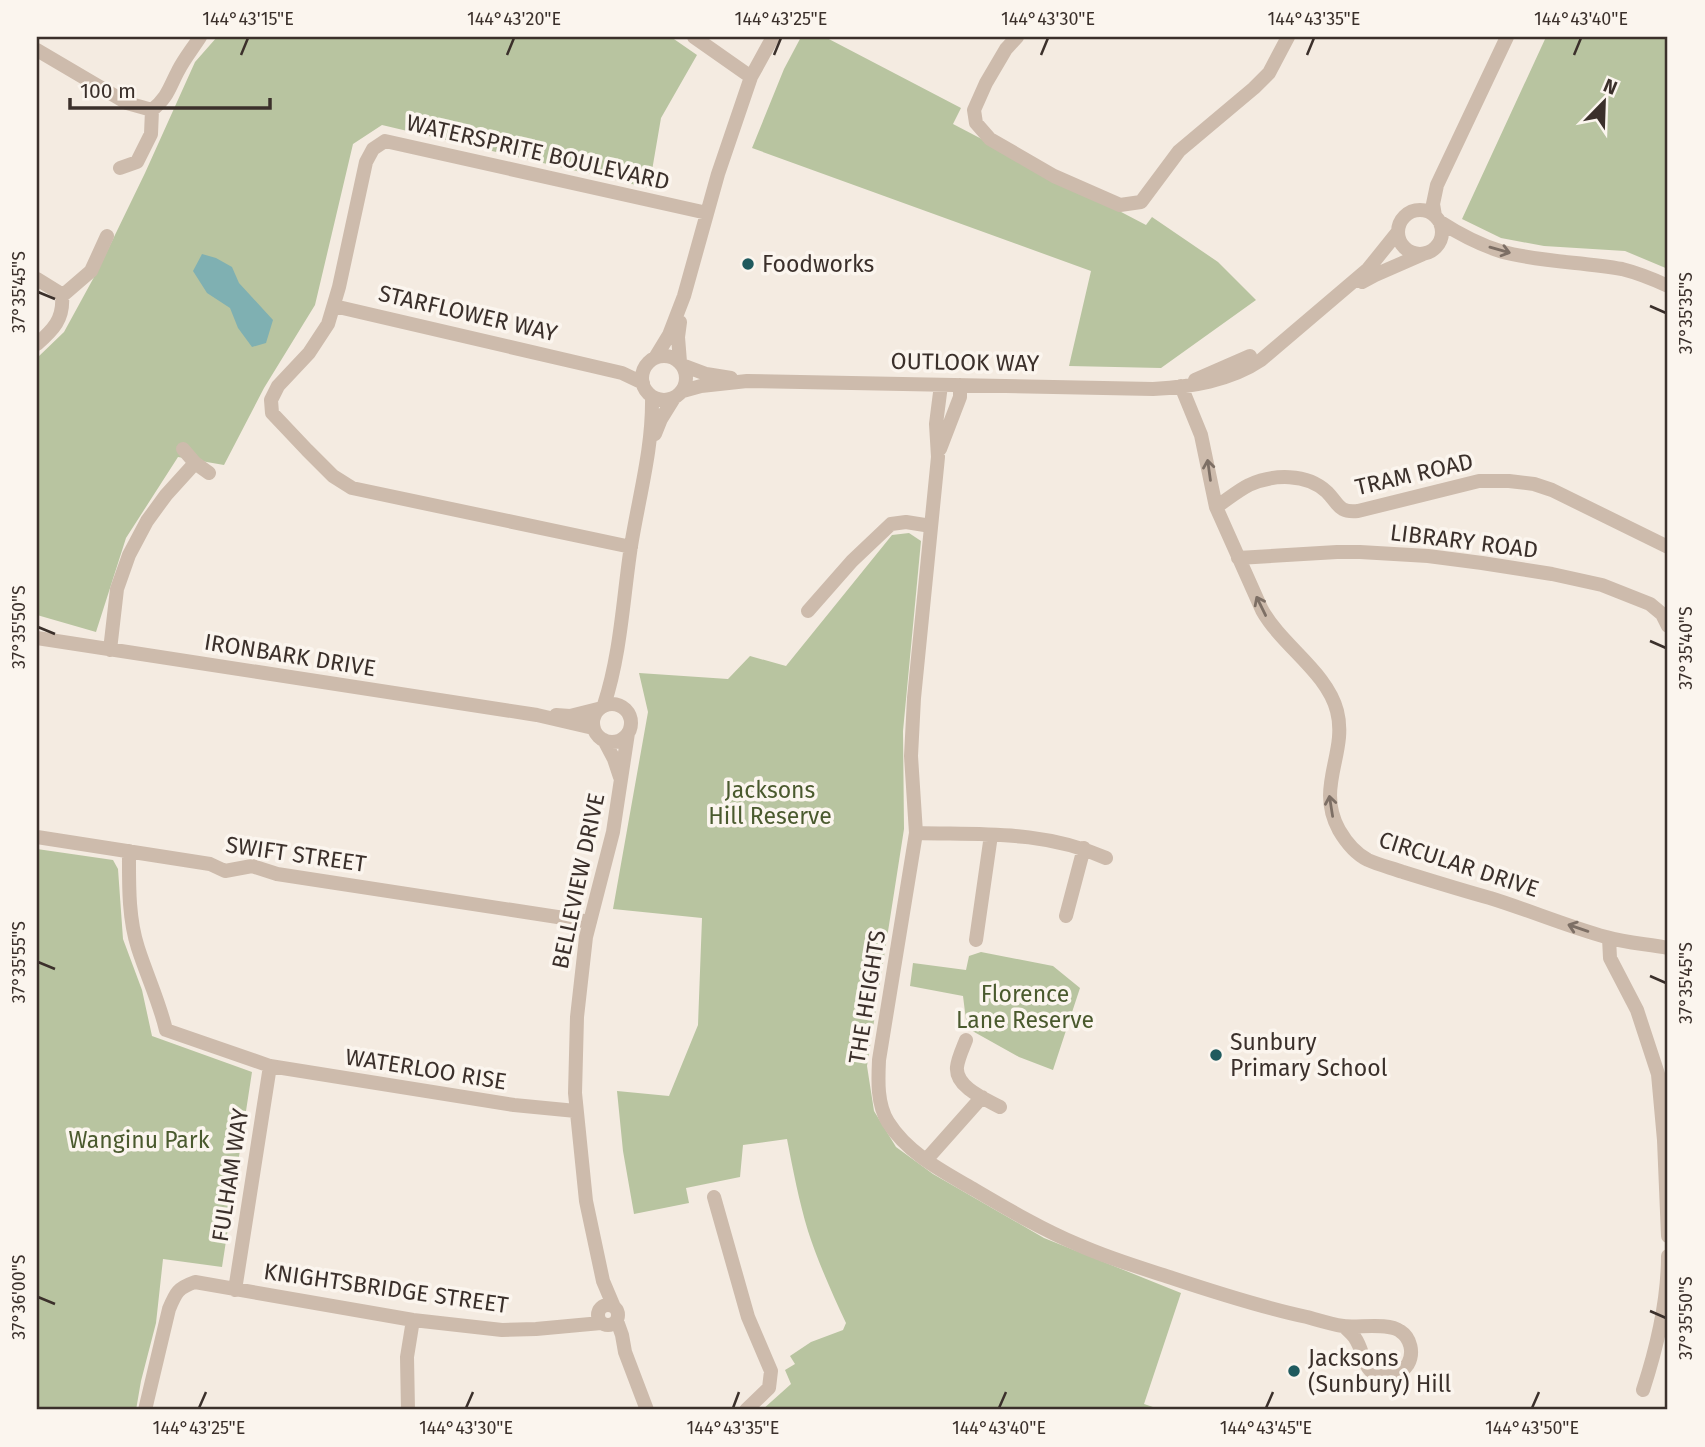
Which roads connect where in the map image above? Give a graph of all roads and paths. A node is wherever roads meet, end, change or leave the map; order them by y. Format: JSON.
{"nodes":[{"id":1,"x":200,"y":37,"type":"edge"},
{"id":2,"x":694,"y":37,"type":"edge"},
{"id":3,"x":773,"y":37,"type":"edge"},
{"id":4,"x":1017,"y":37,"type":"edge"},
{"id":5,"x":1288,"y":37,"type":"edge"},
{"id":6,"x":1507,"y":37,"type":"edge"},
{"id":7,"x":37,"y":50,"type":"edge"},
{"id":8,"x":751,"y":77,"type":"junction"},
{"id":9,"x":157,"y":106,"type":"junction"},
{"id":10,"x":1462,"y":131,"type":"junction"},
{"id":11,"x":120,"y":168,"type":"dead end"},
{"id":12,"x":1411,"y":211,"type":"junction"},
{"id":13,"x":707,"y":214,"type":"junction"},
{"id":14,"x":1437,"y":218,"type":"junction"},
{"id":15,"x":1397,"y":233,"type":"junction"},
{"id":16,"x":107,"y":236,"type":"dead end"},
{"id":17,"x":1423,"y":254,"type":"junction"},
{"id":18,"x":37,"y":279,"type":"edge"},
{"id":19,"x":1668,"y":286,"type":"edge"},
{"id":20,"x":62,"y":296,"type":"junction"},
{"id":21,"x":684,"y":296,"type":"junction"},
{"id":22,"x":1331,"y":301,"type":"junction"},
{"id":23,"x":334,"y":306,"type":"junction"},
{"id":24,"x":37,"y":344,"type":"edge"},
{"id":25,"x":681,"y":363,"type":"junction"},
{"id":26,"x":647,"y":370,"type":"junction"},
{"id":27,"x":747,"y":381,"type":"junction"},
{"id":28,"x":941,"y":385,"type":"junction"},
{"id":29,"x":960,"y":385,"type":"junction"},
{"id":30,"x":1181,"y":386,"type":"junction"},
{"id":31,"x":678,"y":395,"type":"junction"},
{"id":32,"x":652,"y":397,"type":"junction"},
{"id":33,"x":183,"y":449,"type":"dead end"},
{"id":34,"x":650,"y":449,"type":"junction"},
{"id":35,"x":938,"y":457,"type":"junction"},
{"id":36,"x":195,"y":463,"type":"junction"},
{"id":37,"x":209,"y":473,"type":"dead end"},
{"id":38,"x":1216,"y":507,"type":"junction"},
{"id":39,"x":931,"y":526,"type":"junction"},
{"id":40,"x":631,"y":547,"type":"junction"},
{"id":41,"x":1668,"y":547,"type":"edge"},
{"id":42,"x":1238,"y":558,"type":"junction"},
{"id":43,"x":808,"y":611,"type":"dead end"},
{"id":44,"x":1668,"y":626,"type":"edge"},
{"id":45,"x":37,"y":638,"type":"edge"},
{"id":46,"x":110,"y":650,"type":"junction"},
{"id":47,"x":616,"y":657,"type":"junction"},
{"id":48,"x":601,"y":707,"type":"junction"},
{"id":49,"x":627,"y":710,"type":"junction"},
{"id":50,"x":537,"y":715,"type":"junction"},
{"id":51,"x":593,"y":728,"type":"junction"},
{"id":52,"x":628,"y":733,"type":"junction"},
{"id":53,"x":604,"y":740,"type":"junction"},
{"id":54,"x":622,"y":782,"type":"junction"},
{"id":55,"x":916,"y":833,"type":"junction"},
{"id":56,"x":991,"y":835,"type":"junction"},
{"id":57,"x":37,"y":837,"type":"edge"},
{"id":58,"x":1084,"y":848,"type":"junction"},
{"id":59,"x":129,"y":851,"type":"junction"},
{"id":60,"x":1106,"y":858,"type":"dead end"},
{"id":61,"x":1066,"y":916,"type":"dead end"},
{"id":62,"x":590,"y":922,"type":"junction"},
{"id":63,"x":1609,"y":938,"type":"junction"},
{"id":64,"x":976,"y":940,"type":"dead end"},
{"id":65,"x":1668,"y":948,"type":"edge"},
{"id":66,"x":966,"y":1040,"type":"dead end"},
{"id":67,"x":270,"y":1066,"type":"junction"},
{"id":68,"x":982,"y":1097,"type":"junction"},
{"id":69,"x":1000,"y":1107,"type":"dead end"},
{"id":70,"x":576,"y":1111,"type":"junction"},
{"id":71,"x":926,"y":1160,"type":"junction"},
{"id":72,"x":714,"y":1197,"type":"dead end"},
{"id":73,"x":1668,"y":1236,"type":"edge"},
{"id":74,"x":1668,"y":1256,"type":"edge"},
{"id":75,"x":235,"y":1290,"type":"junction"},
{"id":76,"x":606,"y":1316,"type":"junction"},
{"id":77,"x":413,"y":1320,"type":"junction"},
{"id":78,"x":1344,"y":1326,"type":"junction"},
{"id":79,"x":1643,"y":1390,"type":"dead end"},
{"id":80,"x":145,"y":1410,"type":"edge"},
{"id":81,"x":408,"y":1410,"type":"edge"},
{"id":82,"x":647,"y":1410,"type":"edge"},
{"id":83,"x":746,"y":1410,"type":"edge"}],
"edges":[{"from":1,"to":9,"type":"street"},
{"from":2,"to":8,"type":"street"},
{"from":3,"to":8,"type":"street"},
{"from":4,"to":5,"type":"street"},
{"from":6,"to":10,"type":"street"},
{"from":7,"to":9,"type":"street"},
{"from":8,"to":13,"type":"street"},
{"from":9,"to":11,"type":"street"},
{"from":10,"to":12,"type":"street"},
{"from":10,"to":14,"type":"street"},
{"from":12,"to":14,"type":"street"},
{"from":12,"to":15,"type":"street"},
{"from":13,"to":21,"type":"street"},
{"from":13,"to":23,"type":"street","name":"WATERSPRITE BOULEVARD"},
{"from":14,"to":17,"type":"street"},
{"from":14,"to":19,"type":"street","one_way":true},
{"from":15,"to":17,"type":"street"},
{"from":15,"to":22,"type":"street","name":"OUTLOOK WAY"},
{"from":16,"to":20,"type":"street"},
{"from":17,"to":22,"type":"street","name":"OUTLOOK WAY"},
{"from":18,"to":20,"type":"street"},
{"from":20,"to":24,"type":"street"},
{"from":21,"to":25,"type":"street"},
{"from":21,"to":26,"type":"street"},
{"from":22,"to":30,"type":"street","name":"OUTLOOK WAY"},
{"from":23,"to":26,"type":"street","name":"STARFLOWER WAY"},
{"from":23,"to":40,"type":"street","name":"WATERSPRITE BOULEVARD"},
{"from":25,"to":26,"type":"street"},
{"from":25,"to":27,"type":"street","name":"OUTLOOK WAY"},
{"from":25,"to":31,"type":"street"},
{"from":26,"to":32,"type":"street"},
{"from":27,"to":28,"type":"street","name":"OUTLOOK WAY"},
{"from":27,"to":31,"type":"street","name":"OUTLOOK WAY"},
{"from":28,"to":29,"type":"street","name":"OUTLOOK WAY"},
{"from":28,"to":35,"type":"street","name":"THE HEIGHTS"},
{"from":29,"to":30,"type":"street","name":"OUTLOOK WAY"},
{"from":29,"to":35,"type":"street","name":"THE HEIGHTS"},
{"from":38,"to":30,"type":"street","name":"CIRCULAR DRIVE","one_way":true},
{"from":31,"to":32,"type":"street"},
{"from":31,"to":34,"type":"street"},
{"from":32,"to":34,"type":"street"},
{"from":33,"to":36,"type":"street"},
{"from":34,"to":40,"type":"street"},
{"from":35,"to":39,"type":"street","name":"THE HEIGHTS"},
{"from":36,"to":37,"type":"street"},
{"from":36,"to":46,"type":"street"},
{"from":38,"to":41,"type":"street","name":"TRAM ROAD"},
{"from":38,"to":42,"type":"street","name":"CIRCULAR DRIVE"},
{"from":39,"to":43,"type":"street"},
{"from":39,"to":55,"type":"street","name":"THE HEIGHTS"},
{"from":40,"to":47,"type":"street"},
{"from":42,"to":44,"type":"street","name":"LIBRARY ROAD"},
{"from":63,"to":42,"type":"street","name":"CIRCULAR DRIVE","one_way":true},
{"from":45,"to":46,"type":"street","name":"IRONBARK DRIVE"},
{"from":46,"to":50,"type":"street","name":"IRONBARK DRIVE"},
{"from":47,"to":48,"type":"street"},
{"from":47,"to":49,"type":"street"},
{"from":48,"to":49,"type":"street"},
{"from":48,"to":50,"type":"street","name":"IRONBARK DRIVE"},
{"from":48,"to":51,"type":"street"},
{"from":49,"to":52,"type":"street"},
{"from":50,"to":51,"type":"street","name":"IRONBARK DRIVE"},
{"from":51,"to":53,"type":"street"},
{"from":52,"to":53,"type":"street"},
{"from":52,"to":54,"type":"street","name":"BELLEVIEW DRIVE"},
{"from":53,"to":54,"type":"street","name":"BELLEVIEW DRIVE"},
{"from":54,"to":62,"type":"street","name":"BELLEVIEW DRIVE"},
{"from":55,"to":56,"type":"street"},
{"from":55,"to":71,"type":"street","name":"THE HEIGHTS"},
{"from":56,"to":58,"type":"street"},
{"from":56,"to":64,"type":"street"},
{"from":57,"to":59,"type":"street","name":"SWIFT STREET"},
{"from":58,"to":60,"type":"street"},
{"from":58,"to":61,"type":"street"},
{"from":59,"to":62,"type":"street","name":"SWIFT STREET"},
{"from":59,"to":67,"type":"street","name":"WATERLOO RISE"},
{"from":62,"to":70,"type":"street","name":"BELLEVIEW DRIVE"},
{"from":63,"to":65,"type":"street","name":"CIRCULAR DRIVE"},
{"from":63,"to":73,"type":"street"},
{"from":66,"to":68,"type":"street"},
{"from":67,"to":70,"type":"street","name":"WATERLOO RISE"},
{"from":67,"to":75,"type":"street","name":"FULHAM WAY"},
{"from":68,"to":69,"type":"street"},
{"from":68,"to":71,"type":"street"},
{"from":70,"to":76,"type":"street","name":"BELLEVIEW DRIVE"},
{"from":71,"to":78,"type":"street","name":"THE HEIGHTS"},
{"from":72,"to":83,"type":"street"},
{"from":74,"to":79,"type":"street"},
{"from":75,"to":77,"type":"street","name":"KNIGHTSBRIDGE STREET"},
{"from":75,"to":80,"type":"street","name":"KNIGHTSBRIDGE STREET"},
{"from":76,"to":77,"type":"street","name":"KNIGHTSBRIDGE STREET"},
{"from":76,"to":82,"type":"street","name":"BELLEVIEW DRIVE"},
{"from":77,"to":81,"type":"street"},
{"from":78,"to":78,"type":"street","name":"THE HEIGHTS"}]}
